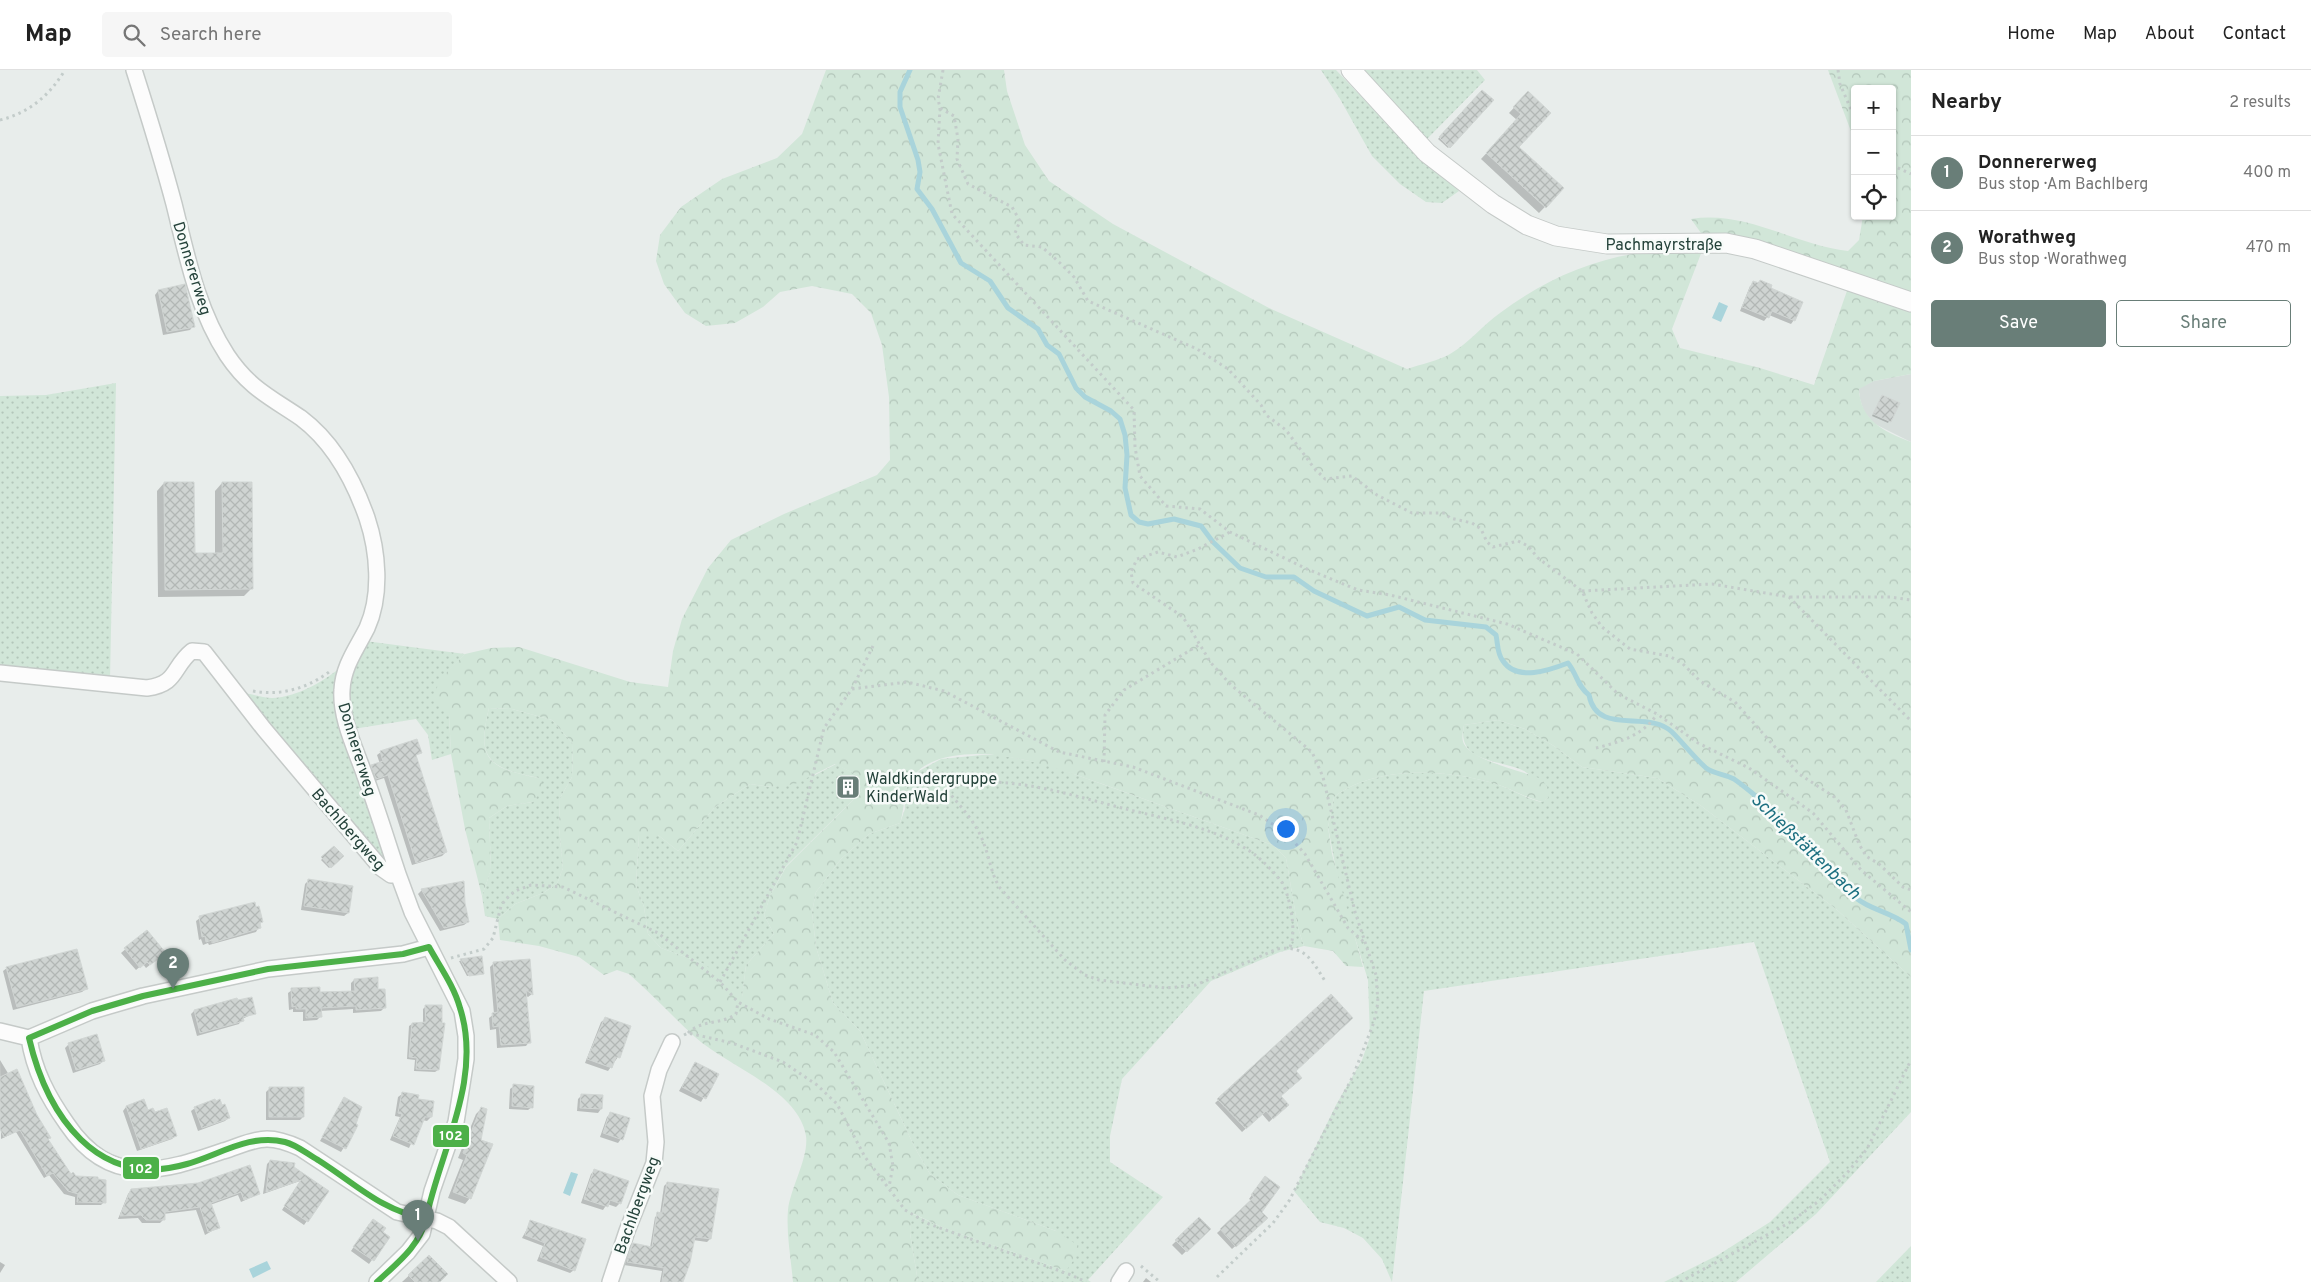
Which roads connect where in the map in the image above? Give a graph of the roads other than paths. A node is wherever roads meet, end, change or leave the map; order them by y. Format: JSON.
{"nodes":[{"id":1,"x":134,"y":70,"type":"edge"},
{"id":2,"x":1351,"y":70,"type":"edge"},
{"id":3,"x":1911,"y":302,"type":"edge"},
{"id":4,"x":0,"y":672,"type":"edge"},
{"id":5,"x":398,"y":874,"type":"junction"},
{"id":6,"x":429,"y":946,"type":"junction"},
{"id":7,"x":0,"y":1031,"type":"edge"},
{"id":8,"x":29,"y":1038,"type":"junction"},
{"id":9,"x":672,"y":1042,"type":"road end"},
{"id":10,"x":426,"y":1218,"type":"junction"},
{"id":11,"x":377,"y":1282,"type":"edge"},
{"id":12,"x":509,"y":1282,"type":"edge"},
{"id":13,"x":610,"y":1282,"type":"edge"}],
"edges":[{"from":1,"to":5,"type":"street","name":"Donnererweg"},
{"from":2,"to":3,"type":"street","name":"Pachmayrstraße"},
{"from":4,"to":5,"type":"street","name":"Bachlbergweg"},
{"from":5,"to":6,"type":"street","name":"Bachlbergweg"},
{"from":6,"to":8,"type":"street"},
{"from":6,"to":10,"type":"street","name":"Bachlbergweg"},
{"from":7,"to":8,"type":"street"},
{"from":8,"to":10,"type":"street"},
{"from":9,"to":13,"type":"street","name":"Bachlbergweg"},
{"from":10,"to":11,"type":"street","name":"Bachlbergweg"},
{"from":10,"to":12,"type":"street"}]}
